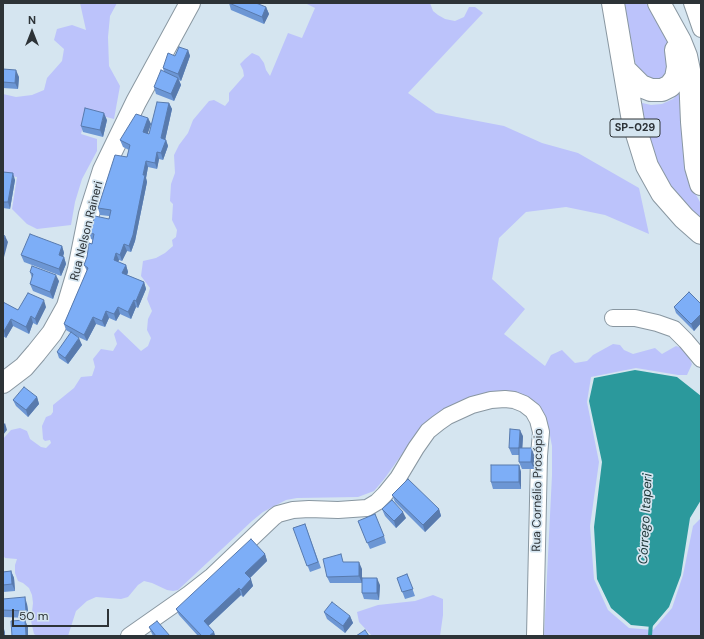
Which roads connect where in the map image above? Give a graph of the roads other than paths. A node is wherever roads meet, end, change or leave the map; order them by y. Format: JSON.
{"nodes":[{"id":1,"x":190,"y":3,"type":"edge"},
{"id":2,"x":613,"y":3,"type":"edge"},
{"id":3,"x":692,"y":3,"type":"edge"},
{"id":4,"x":663,"y":10,"type":"edge"},
{"id":5,"x":701,"y":29,"type":"edge"},
{"id":6,"x":626,"y":71,"type":"junction"},
{"id":7,"x":701,"y":184,"type":"edge"},
{"id":8,"x":701,"y":233,"type":"edge"},
{"id":9,"x":613,"y":318,"type":"dead end"},
{"id":10,"x":701,"y":359,"type":"edge"},
{"id":11,"x":3,"y":383,"type":"edge"},
{"id":12,"x":129,"y":636,"type":"edge"},
{"id":13,"x":535,"y":636,"type":"edge"}],
"edges":[{"from":1,"to":11,"type":"main road","name":"Rua Nelson Raineri"},
{"from":2,"to":6,"type":"highway","number":"SP-029"},
{"from":3,"to":5,"type":"street"},
{"from":4,"to":6,"type":"highway"},
{"from":4,"to":7,"type":"highway"},
{"from":6,"to":8,"type":"highway","number":"SP-029"},
{"from":9,"to":10,"type":"street"},
{"from":12,"to":13,"type":"street","name":"Rua Cornélio Procópio"}]}
